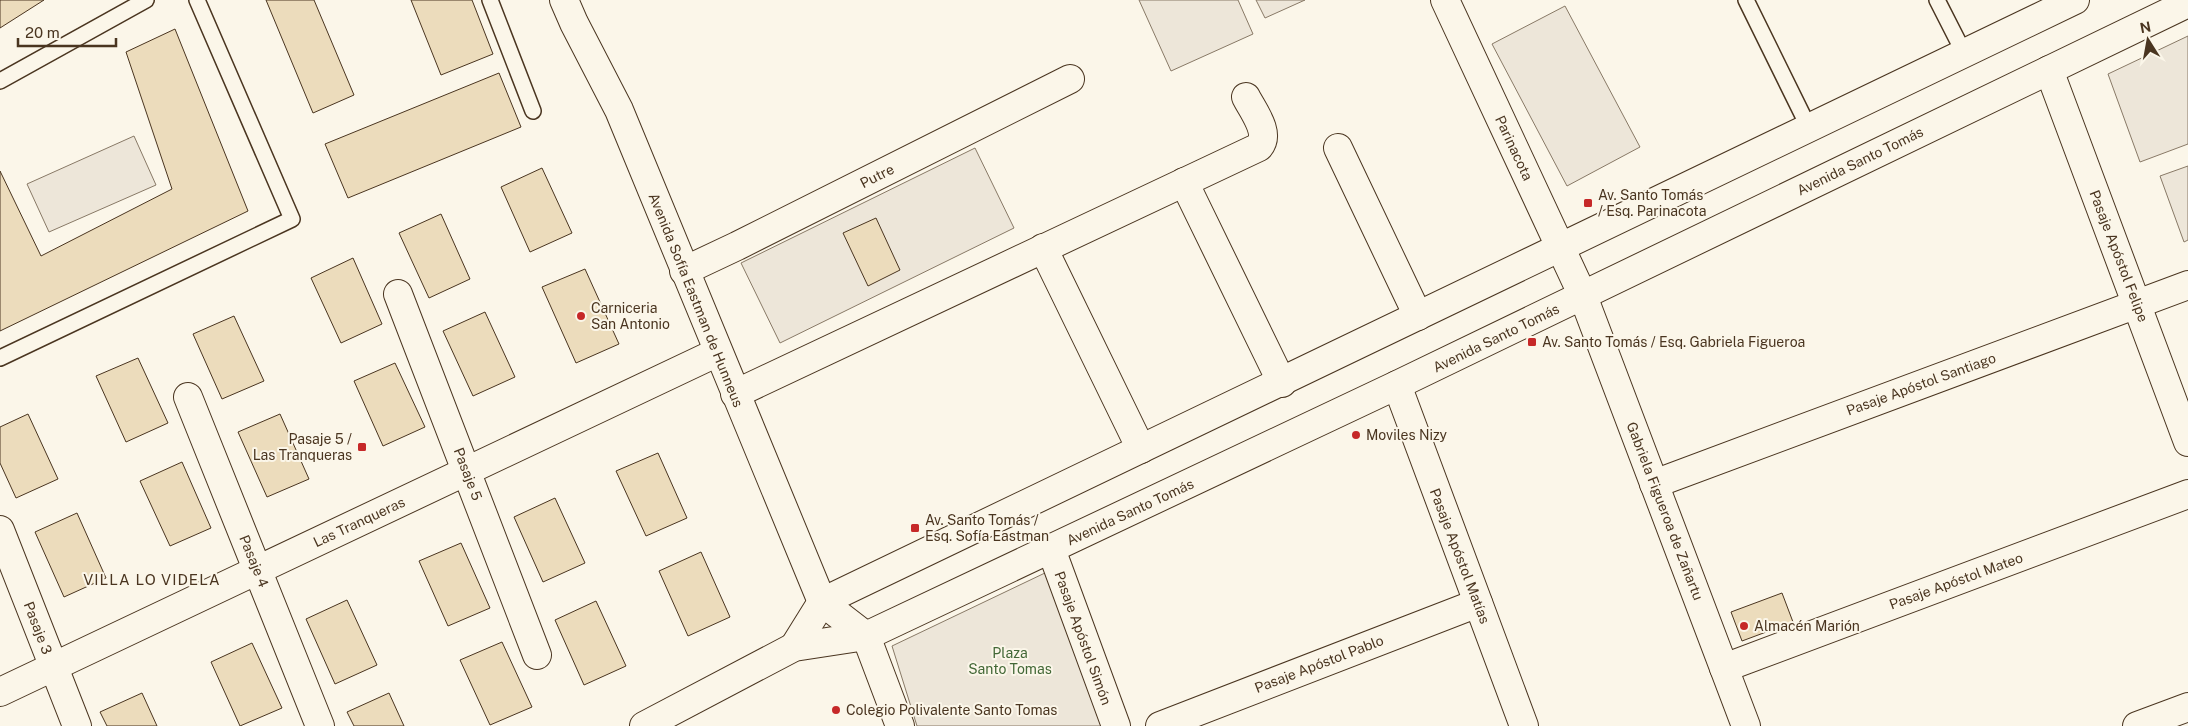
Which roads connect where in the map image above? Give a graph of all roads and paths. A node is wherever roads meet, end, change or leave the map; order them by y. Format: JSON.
{"nodes":[{"id":1,"x":146,"y":0,"type":"edge"},
{"id":2,"x":197,"y":0,"type":"edge"},
{"id":3,"x":490,"y":0,"type":"edge"},
{"id":4,"x":564,"y":0,"type":"edge"},
{"id":5,"x":1445,"y":0,"type":"edge"},
{"id":6,"x":1746,"y":0,"type":"edge"},
{"id":7,"x":1937,"y":0,"type":"edge"},
{"id":8,"x":2074,"y":0,"type":"edge"},
{"id":9,"x":2188,"y":3,"type":"edge"},
{"id":10,"x":1964,"y":53,"type":"junction"},
{"id":11,"x":2049,"y":70,"type":"junction"},
{"id":12,"x":1070,"y":79,"type":"dead end"},
{"id":13,"x":0,"y":81,"type":"edge"},
{"id":14,"x":1246,"y":97,"type":"dead end"},
{"id":15,"x":533,"y":111,"type":"dead end"},
{"id":16,"x":1809,"y":128,"type":"junction"},
{"id":17,"x":1338,"y":148,"type":"dead end"},
{"id":18,"x":1184,"y":182,"type":"junction"},
{"id":19,"x":1560,"y":247,"type":"junction"},
{"id":20,"x":1043,"y":248,"type":"junction"},
{"id":21,"x":684,"y":271,"type":"junction"},
{"id":22,"x":2188,"y":285,"type":"edge"},
{"id":23,"x":398,"y":294,"type":"dead end"},
{"id":24,"x":1583,"y":296,"type":"junction"},
{"id":25,"x":2137,"y":304,"type":"junction"},
{"id":26,"x":1418,"y":316,"type":"junction"},
{"id":27,"x":718,"y":352,"type":"junction"},
{"id":28,"x":0,"y":358,"type":"edge"},
{"id":29,"x":1282,"y":383,"type":"junction"},
{"id":30,"x":1396,"y":386,"type":"junction"},
{"id":31,"x":735,"y":394,"type":"junction"},
{"id":32,"x":188,"y":397,"type":"dead end"},
{"id":33,"x":2188,"y":442,"type":"edge"},
{"id":34,"x":1141,"y":449,"type":"junction"},
{"id":35,"x":466,"y":471,"type":"junction"},
{"id":36,"x":1654,"y":484,"type":"junction"},
{"id":37,"x":2188,"y":494,"type":"edge"},
{"id":38,"x":0,"y":530,"type":"edge"},
{"id":39,"x":1051,"y":549,"type":"junction"},
{"id":40,"x":257,"y":570,"type":"junction"},
{"id":41,"x":822,"y":602,"type":"junction"},
{"id":42,"x":1478,"y":603,"type":"junction"},
{"id":43,"x":866,"y":636,"type":"junction"},
{"id":44,"x":794,"y":647,"type":"junction"},
{"id":45,"x":538,"y":655,"type":"dead end"},
{"id":46,"x":54,"y":666,"type":"junction"},
{"id":47,"x":1724,"y":668,"type":"junction"},
{"id":48,"x":0,"y":692,"type":"edge"},
{"id":49,"x":2188,"y":707,"type":"edge"},
{"id":50,"x":77,"y":726,"type":"edge"},
{"id":51,"x":320,"y":726,"type":"edge"},
{"id":52,"x":644,"y":726,"type":"edge"},
{"id":53,"x":900,"y":726,"type":"edge"},
{"id":54,"x":1116,"y":726,"type":"edge"},
{"id":55,"x":1160,"y":726,"type":"edge"},
{"id":56,"x":1524,"y":726,"type":"edge"},
{"id":57,"x":1746,"y":726,"type":"edge"},
{"id":58,"x":2137,"y":726,"type":"edge"}],
"edges":[{"from":1,"to":13,"type":"lane"},
{"from":2,"to":28,"type":"lane"},
{"from":3,"to":15,"type":"lane"},
{"from":4,"to":21,"type":"street","name":"Avenida Sofía Eastman de Hunneus"},
{"from":5,"to":19,"type":"street","name":"Parinacota"},
{"from":6,"to":16,"type":"lane"},
{"from":7,"to":10,"type":"lane"},
{"from":8,"to":10,"type":"street"},
{"from":9,"to":11,"type":"street","name":"Avenida Santo Tomás"},
{"from":10,"to":16,"type":"street"},
{"from":11,"to":24,"type":"street","name":"Avenida Santo Tomás"},
{"from":11,"to":25,"type":"street","name":"Pasaje Apóstol Felipe"},
{"from":12,"to":21,"type":"street","name":"Putre"},
{"from":14,"to":18,"type":"street"},
{"from":16,"to":19,"type":"street"},
{"from":17,"to":26,"type":"street"},
{"from":18,"to":20,"type":"street"},
{"from":18,"to":29,"type":"street"},
{"from":19,"to":24,"type":"street","name":"Parinacota"},
{"from":19,"to":26,"type":"street"},
{"from":20,"to":31,"type":"street"},
{"from":20,"to":34,"type":"street"},
{"from":21,"to":27,"type":"street","name":"Avenida Sofía Eastman de Hunneus"},
{"from":22,"to":25,"type":"street","name":"Pasaje Apóstol Santiago"},
{"from":23,"to":35,"type":"street","name":"Pasaje 5"},
{"from":24,"to":30,"type":"street","name":"Avenida Santo Tomás"},
{"from":24,"to":36,"type":"street","name":"Gabriela Figueroa de Zañartu"},
{"from":25,"to":33,"type":"street","name":"Pasaje Apóstol Felipe"},
{"from":25,"to":36,"type":"street","name":"Pasaje Apóstol Santiago"},
{"from":26,"to":29,"type":"street"},
{"from":27,"to":31,"type":"street","name":"Avenida Sofía Eastman de Hunneus"},
{"from":27,"to":35,"type":"street","name":"Las Tranqueras"},
{"from":29,"to":34,"type":"street"},
{"from":30,"to":39,"type":"street","name":"Avenida Santo Tomás"},
{"from":30,"to":42,"type":"street","name":"Pasaje Apóstol Matías"},
{"from":31,"to":41,"type":"street","name":"Avenida Sofía Eastman de Hunneus"},
{"from":32,"to":40,"type":"street","name":"Pasaje 4"},
{"from":34,"to":41,"type":"street"},
{"from":35,"to":40,"type":"street","name":"Las Tranqueras"},
{"from":35,"to":45,"type":"street","name":"Pasaje 5"},
{"from":36,"to":47,"type":"street","name":"Gabriela Figueroa de Zañartu"},
{"from":37,"to":47,"type":"street","name":"Pasaje Apóstol Mateo"},
{"from":38,"to":46,"type":"street","name":"Pasaje 3"},
{"from":39,"to":43,"type":"street","name":"Avenida Santo Tomás"},
{"from":39,"to":54,"type":"street","name":"Pasaje Apóstol Simón"},
{"from":40,"to":46,"type":"street","name":"Las Tranqueras"},
{"from":40,"to":51,"type":"street","name":"Pasaje 4"},
{"from":41,"to":43,"type":"street"},
{"from":41,"to":44,"type":"street"},
{"from":42,"to":55,"type":"street","name":"Pasaje Apóstol Pablo"},
{"from":42,"to":56,"type":"street","name":"Pasaje Apóstol Matías"},
{"from":43,"to":44,"type":"street","name":"Avenida Santo Tomás"},
{"from":43,"to":53,"type":"street"},
{"from":44,"to":52,"type":"street","name":"Avenida Santo Tomás"},
{"from":46,"to":48,"type":"street","name":"Las Tranqueras"},
{"from":46,"to":50,"type":"street","name":"Pasaje 3"},
{"from":47,"to":57,"type":"street","name":"Gabriela Figueroa de Zañartu"},
{"from":49,"to":58,"type":"street"}]}
